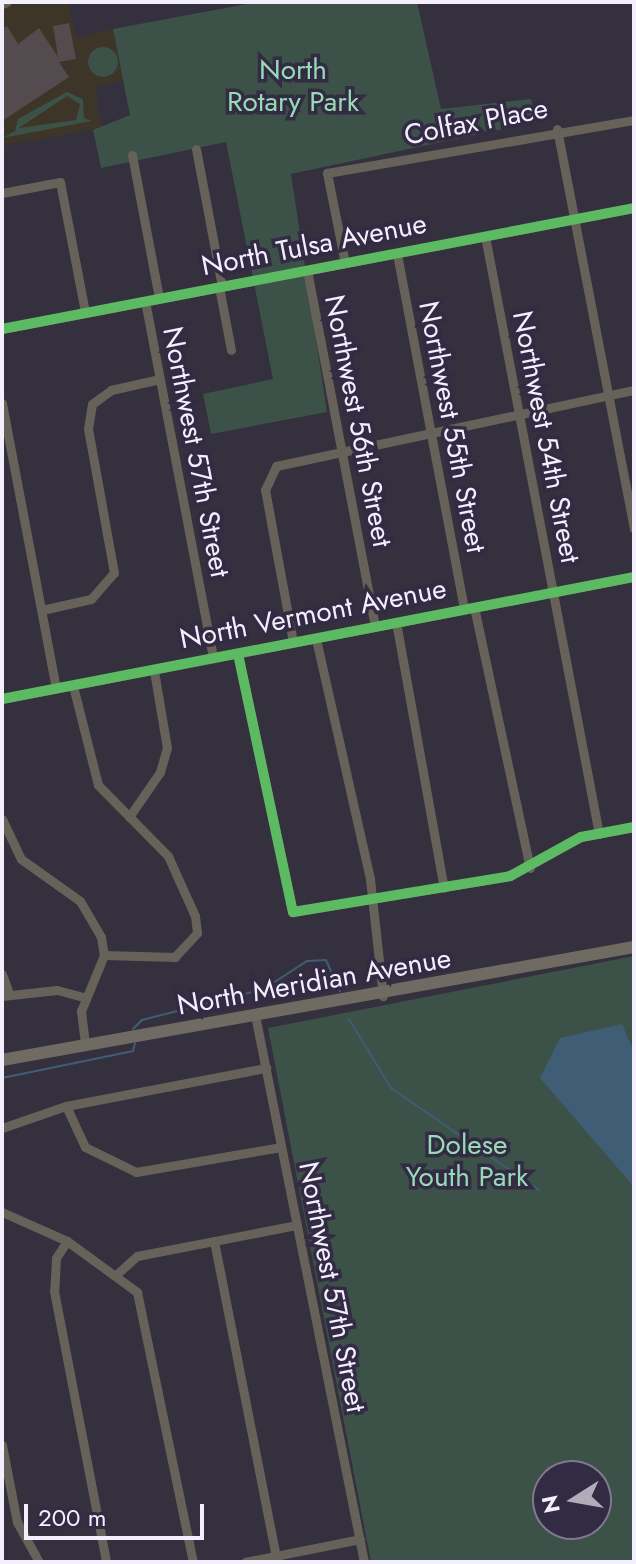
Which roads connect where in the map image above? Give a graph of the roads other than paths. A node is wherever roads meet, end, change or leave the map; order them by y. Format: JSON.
{"nodes":[{"id":1,"x":634,"y":120,"type":"edge"},
{"id":2,"x":557,"y":129,"type":"junction"},
{"id":3,"x":196,"y":149,"type":"dead end"},
{"id":4,"x":132,"y":155,"type":"dead end"},
{"id":5,"x":327,"y":173,"type":"joint"},
{"id":6,"x":2,"y":193,"type":"edge"},
{"id":7,"x":634,"y":208,"type":"edge"},
{"id":8,"x":574,"y":219,"type":"junction"},
{"id":9,"x":485,"y":236,"type":"junction"},
{"id":10,"x":397,"y":254,"type":"junction"},
{"id":11,"x":345,"y":263,"type":"junction"},
{"id":12,"x":307,"y":270,"type":"junction"},
{"id":13,"x":221,"y":286,"type":"junction"},
{"id":14,"x":159,"y":298,"type":"junction"},
{"id":15,"x":145,"y":301,"type":"junction"},
{"id":16,"x":85,"y":312,"type":"junction"},
{"id":17,"x":2,"y":329,"type":"edge"},
{"id":18,"x":231,"y":350,"type":"dead end"},
{"id":19,"x":160,"y":379,"type":"junction"},
{"id":20,"x":634,"y":390,"type":"edge"},
{"id":21,"x":608,"y":395,"type":"junction"},
{"id":22,"x":2,"y":403,"type":"edge"},
{"id":23,"x":519,"y":413,"type":"junction"},
{"id":24,"x":430,"y":431,"type":"junction"},
{"id":25,"x":341,"y":448,"type":"junction"},
{"id":26,"x":634,"y":529,"type":"edge"},
{"id":27,"x":634,"y":577,"type":"edge"},
{"id":28,"x":553,"y":592,"type":"junction"},
{"id":29,"x":469,"y":608,"type":"junction"},
{"id":30,"x":42,"y":610,"type":"junction"},
{"id":31,"x":396,"y":622,"type":"junction"},
{"id":32,"x":375,"y":627,"type":"junction"},
{"id":33,"x":316,"y":639,"type":"junction"},
{"id":34,"x":293,"y":642,"type":"junction"},
{"id":35,"x":238,"y":654,"type":"junction"},
{"id":36,"x":213,"y":658,"type":"junction"},
{"id":37,"x":154,"y":671,"type":"junction"},
{"id":38,"x":73,"y":686,"type":"junction"},
{"id":39,"x":56,"y":688,"type":"junction"},
{"id":40,"x":2,"y":699,"type":"edge"},
{"id":41,"x":129,"y":817,"type":"junction"},
{"id":42,"x":2,"y":819,"type":"edge"},
{"id":43,"x":634,"y":827,"type":"edge"},
{"id":44,"x":599,"y":834,"type":"junction"},
{"id":45,"x":530,"y":868,"type":"junction"},
{"id":46,"x":444,"y":888,"type":"junction"},
{"id":47,"x":373,"y":899,"type":"junction"},
{"id":48,"x":634,"y":947,"type":"edge"},
{"id":49,"x":104,"y":955,"type":"junction"},
{"id":50,"x":2,"y":974,"type":"edge"},
{"id":51,"x":6,"y":994,"type":"edge"},
{"id":52,"x":383,"y":996,"type":"junction"},
{"id":53,"x":84,"y":997,"type":"junction"},
{"id":54,"x":256,"y":1020,"type":"junction"},
{"id":55,"x":85,"y":1044,"type":"junction"},
{"id":56,"x":2,"y":1060,"type":"edge"},
{"id":57,"x":266,"y":1068,"type":"junction"},
{"id":58,"x":66,"y":1106,"type":"junction"},
{"id":59,"x":2,"y":1128,"type":"edge"},
{"id":60,"x":281,"y":1147,"type":"junction"},
{"id":61,"x":2,"y":1212,"type":"edge"},
{"id":62,"x":297,"y":1225,"type":"junction"},
{"id":63,"x":67,"y":1241,"type":"junction"},
{"id":64,"x":214,"y":1241,"type":"junction"},
{"id":65,"x":118,"y":1273,"type":"junction"},
{"id":66,"x":2,"y":1445,"type":"edge"},
{"id":67,"x":360,"y":1539,"type":"junction"},
{"id":68,"x":276,"y":1556,"type":"junction"},
{"id":69,"x":39,"y":1562,"type":"edge"},
{"id":70,"x":106,"y":1562,"type":"edge"},
{"id":71,"x":193,"y":1562,"type":"edge"},
{"id":72,"x":245,"y":1562,"type":"edge"},
{"id":73,"x":364,"y":1562,"type":"edge"}],
"edges":[{"from":1,"to":2,"type":"street","name":"Colfax Place"},
{"from":2,"to":5,"type":"street","name":"Colfax Place"},
{"from":2,"to":8,"type":"street"},
{"from":3,"to":13,"type":"street"},
{"from":4,"to":14,"type":"street","name":"Northwest 57th Street"},
{"from":5,"to":11,"type":"street","name":"Northwest 56th Street"},
{"from":6,"to":16,"type":"street"},
{"from":7,"to":8,"type":"street","name":"North Tulsa Avenue"},
{"from":8,"to":9,"type":"street","name":"North Tulsa Avenue"},
{"from":8,"to":21,"type":"street"},
{"from":9,"to":10,"type":"street","name":"North Tulsa Avenue"},
{"from":9,"to":23,"type":"street","name":"Northwest 54th Street"},
{"from":10,"to":11,"type":"street","name":"North Tulsa Avenue"},
{"from":10,"to":24,"type":"street","name":"Northwest 55th Street"},
{"from":11,"to":12,"type":"street","name":"North Tulsa Avenue"},
{"from":12,"to":13,"type":"street","name":"North Tulsa Avenue"},
{"from":12,"to":25,"type":"street","name":"Northwest 56th Street"},
{"from":13,"to":14,"type":"street","name":"North Tulsa Avenue"},
{"from":13,"to":18,"type":"street"},
{"from":14,"to":15,"type":"street","name":"North Tulsa Avenue"},
{"from":15,"to":16,"type":"street","name":"North Tulsa Avenue"},
{"from":15,"to":19,"type":"street","name":"Northwest 57th Street"},
{"from":16,"to":17,"type":"street","name":"North Tulsa Avenue"},
{"from":19,"to":30,"type":"street"},
{"from":19,"to":36,"type":"street","name":"Northwest 57th Street"},
{"from":20,"to":21,"type":"street"},
{"from":21,"to":23,"type":"street"},
{"from":21,"to":26,"type":"street"},
{"from":22,"to":30,"type":"street"},
{"from":23,"to":24,"type":"street"},
{"from":23,"to":28,"type":"street","name":"Northwest 54th Street"},
{"from":24,"to":25,"type":"street"},
{"from":24,"to":29,"type":"street","name":"Northwest 55th Street"},
{"from":25,"to":32,"type":"street","name":"Northwest 56th Street"},
{"from":25,"to":34,"type":"street"},
{"from":27,"to":28,"type":"street","name":"North Vermont Avenue"},
{"from":28,"to":29,"type":"street","name":"North Vermont Avenue"},
{"from":28,"to":44,"type":"street","name":"Northwest 54th Street"},
{"from":29,"to":31,"type":"street","name":"North Vermont Avenue"},
{"from":29,"to":45,"type":"street","name":"Northwest 55th Street"},
{"from":30,"to":39,"type":"street"},
{"from":31,"to":32,"type":"street","name":"North Vermont Avenue"},
{"from":31,"to":46,"type":"street"},
{"from":32,"to":33,"type":"street","name":"North Vermont Avenue"},
{"from":33,"to":34,"type":"street","name":"North Vermont Avenue"},
{"from":33,"to":47,"type":"street"},
{"from":34,"to":35,"type":"street","name":"North Vermont Avenue"},
{"from":35,"to":36,"type":"street","name":"North Vermont Avenue"},
{"from":35,"to":47,"type":"street"},
{"from":36,"to":37,"type":"street","name":"North Vermont Avenue"},
{"from":37,"to":38,"type":"street","name":"North Vermont Avenue"},
{"from":37,"to":41,"type":"street"},
{"from":38,"to":39,"type":"street","name":"North Vermont Avenue"},
{"from":38,"to":41,"type":"street"},
{"from":39,"to":40,"type":"street","name":"North Vermont Avenue"},
{"from":41,"to":49,"type":"street"},
{"from":42,"to":49,"type":"street"},
{"from":43,"to":44,"type":"street"},
{"from":44,"to":45,"type":"street"},
{"from":45,"to":46,"type":"street"},
{"from":46,"to":47,"type":"street"},
{"from":47,"to":52,"type":"street"},
{"from":48,"to":52,"type":"main road","name":"North Meridian Avenue"},
{"from":49,"to":53,"type":"street"},
{"from":50,"to":51,"type":"street"},
{"from":51,"to":53,"type":"street"},
{"from":52,"to":54,"type":"main road","name":"North Meridian Avenue"},
{"from":53,"to":55,"type":"street"},
{"from":54,"to":55,"type":"main road","name":"North Meridian Avenue"},
{"from":54,"to":57,"type":"street","name":"Northwest 57th Street"},
{"from":55,"to":56,"type":"main road","name":"North Meridian Avenue"},
{"from":57,"to":58,"type":"street"},
{"from":57,"to":60,"type":"street","name":"Northwest 57th Street"},
{"from":58,"to":59,"type":"street"},
{"from":58,"to":60,"type":"street"},
{"from":60,"to":62,"type":"street","name":"Northwest 57th Street"},
{"from":61,"to":63,"type":"street"},
{"from":62,"to":64,"type":"street"},
{"from":62,"to":67,"type":"street","name":"Northwest 57th Street"},
{"from":63,"to":65,"type":"street"},
{"from":63,"to":70,"type":"street"},
{"from":64,"to":65,"type":"street"},
{"from":64,"to":68,"type":"street"},
{"from":65,"to":71,"type":"street"},
{"from":66,"to":69,"type":"street"},
{"from":67,"to":68,"type":"street"},
{"from":67,"to":73,"type":"street","name":"Northwest 57th Street"},
{"from":68,"to":72,"type":"street"}]}
